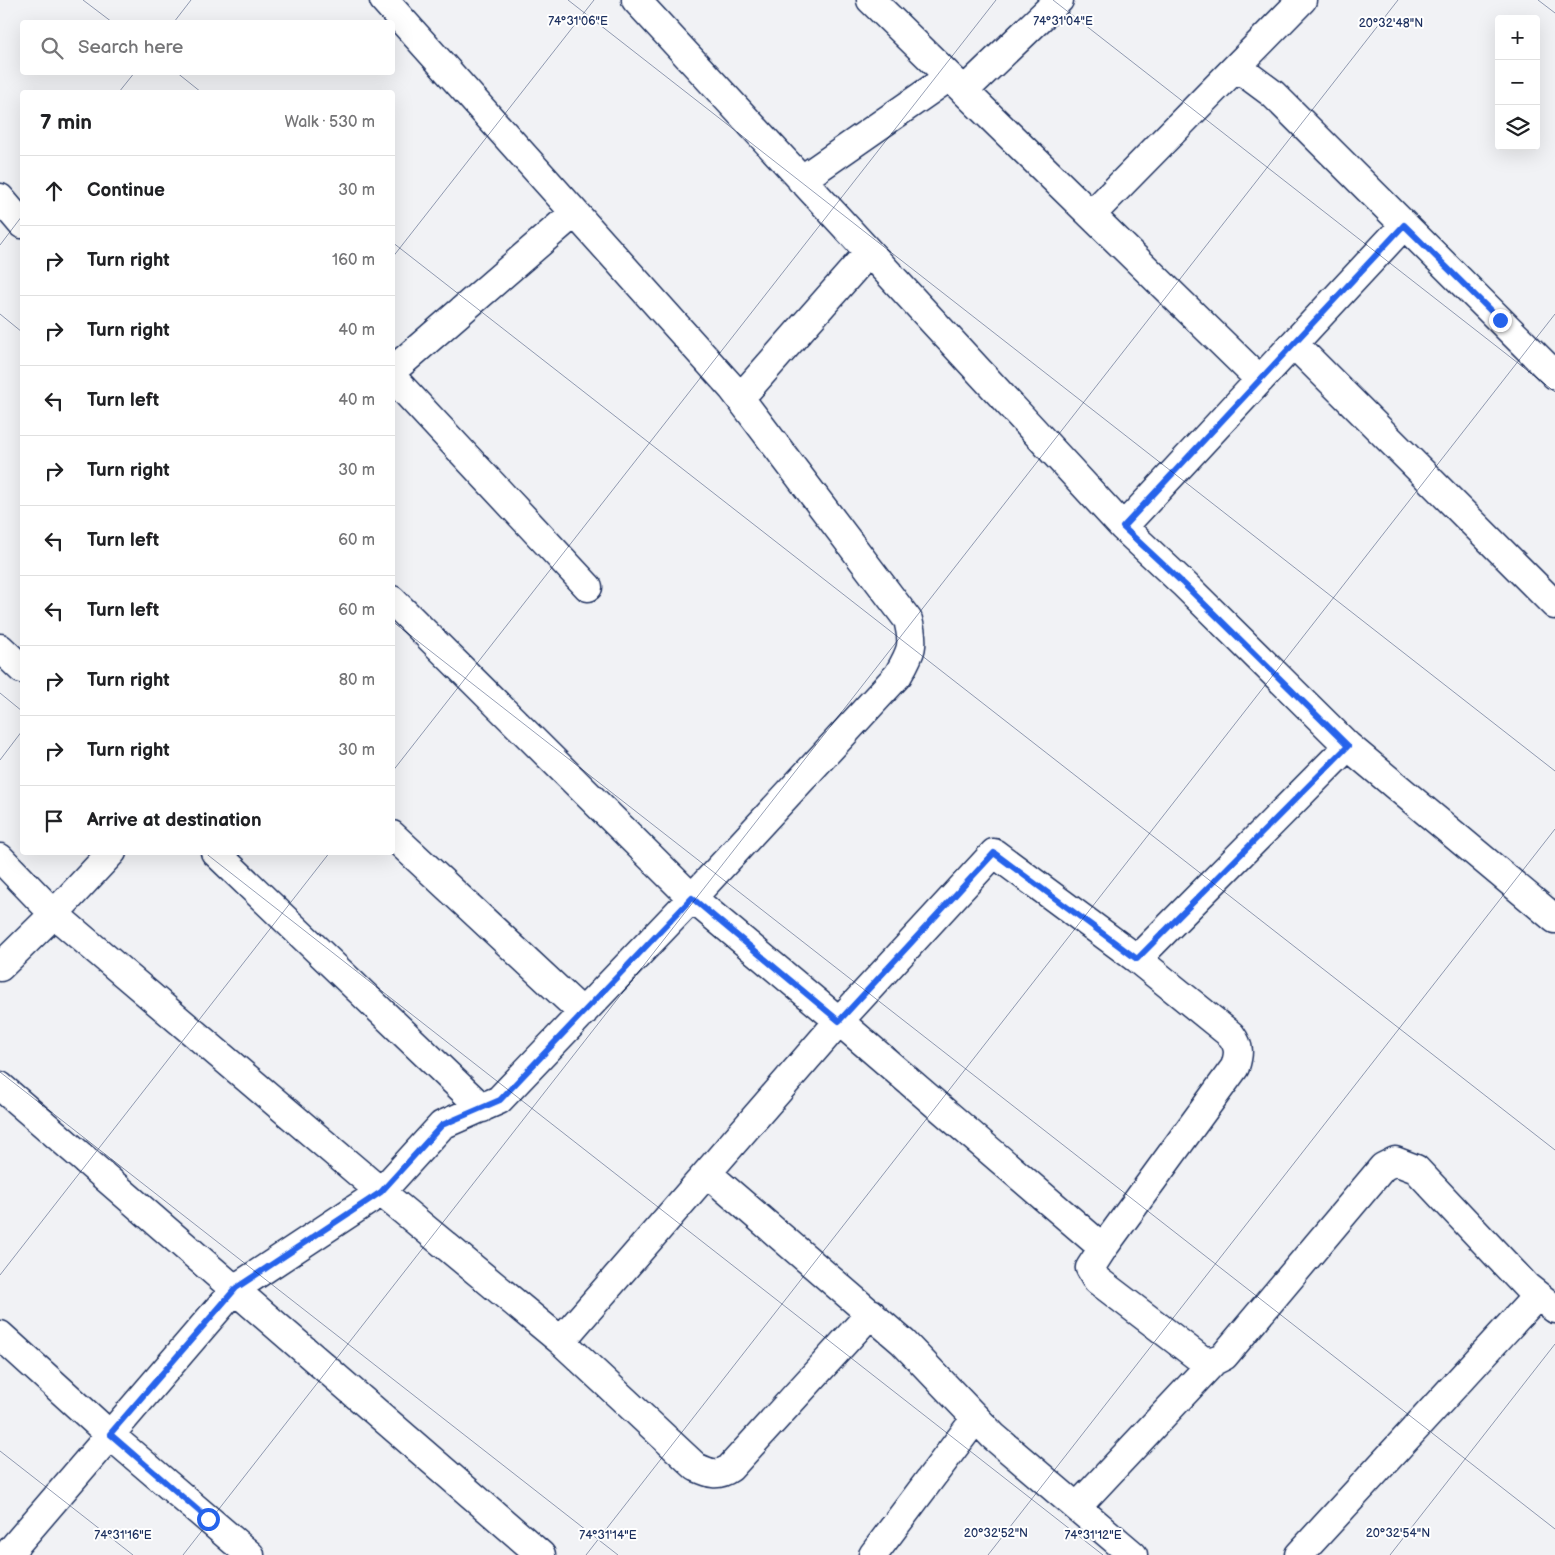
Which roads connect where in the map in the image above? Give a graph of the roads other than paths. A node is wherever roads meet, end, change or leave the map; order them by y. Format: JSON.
{"nodes":[{"id":1,"x":384,"y":0,"type":"edge"},
{"id":2,"x":636,"y":0,"type":"edge"},
{"id":3,"x":871,"y":0,"type":"edge"},
{"id":4,"x":1059,"y":0,"type":"edge"},
{"id":5,"x":1302,"y":0,"type":"edge"},
{"id":6,"x":1238,"y":68,"type":"junction"},
{"id":7,"x":957,"y":84,"type":"junction"},
{"id":8,"x":801,"y":180,"type":"junction"},
{"id":9,"x":0,"y":198,"type":"edge"},
{"id":10,"x":574,"y":214,"type":"junction"},
{"id":11,"x":1091,"y":215,"type":"junction"},
{"id":12,"x":20,"y":222,"type":"edge"},
{"id":13,"x":1404,"y":225,"type":"junction"},
{"id":14,"x":869,"y":252,"type":"junction"},
{"id":15,"x":1294,"y":344,"type":"junction"},
{"id":16,"x":395,"y":368,"type":"edge"},
{"id":17,"x":1555,"y":375,"type":"edge"},
{"id":18,"x":395,"y":380,"type":"edge"},
{"id":19,"x":1260,"y":380,"type":"junction"},
{"id":20,"x":733,"y":389,"type":"junction"},
{"id":21,"x":1123,"y":527,"type":"junction"},
{"id":22,"x":588,"y":587,"type":"dead end"},
{"id":23,"x":395,"y":603,"type":"edge"},
{"id":24,"x":1555,"y":606,"type":"edge"},
{"id":25,"x":0,"y":648,"type":"edge"},
{"id":26,"x":20,"y":667,"type":"edge"},
{"id":27,"x":1348,"y":746,"type":"junction"},
{"id":28,"x":395,"y":838,"type":"edge"},
{"id":29,"x":109,"y":855,"type":"edge"},
{"id":30,"x":217,"y":855,"type":"edge"},
{"id":31,"x":0,"y":858,"type":"edge"},
{"id":32,"x":692,"y":898,"type":"junction"},
{"id":33,"x":54,"y":914,"type":"junction"},
{"id":34,"x":1555,"y":920,"type":"edge"},
{"id":35,"x":1137,"y":959,"type":"junction"},
{"id":36,"x":0,"y":967,"type":"edge"},
{"id":37,"x":583,"y":1013,"type":"junction"},
{"id":38,"x":839,"y":1021,"type":"junction"},
{"id":39,"x":0,"y":1086,"type":"edge"},
{"id":40,"x":482,"y":1108,"type":"junction"},
{"id":41,"x":707,"y":1173,"type":"junction"},
{"id":42,"x":381,"y":1192,"type":"junction"},
{"id":43,"x":1103,"y":1248,"type":"junction"},
{"id":44,"x":236,"y":1288,"type":"junction"},
{"id":45,"x":1546,"y":1303,"type":"edge"},
{"id":46,"x":871,"y":1313,"type":"junction"},
{"id":47,"x":0,"y":1335,"type":"edge"},
{"id":48,"x":561,"y":1341,"type":"junction"},
{"id":49,"x":1214,"y":1361,"type":"junction"},
{"id":50,"x":976,"y":1418,"type":"junction"},
{"id":51,"x":110,"y":1434,"type":"junction"},
{"id":52,"x":1077,"y":1507,"type":"junction"},
{"id":53,"x":7,"y":1555,"type":"edge"},
{"id":54,"x":250,"y":1555,"type":"edge"},
{"id":55,"x":541,"y":1555,"type":"edge"},
{"id":56,"x":873,"y":1555,"type":"edge"},
{"id":57,"x":1133,"y":1555,"type":"edge"},
{"id":58,"x":1300,"y":1555,"type":"edge"}],
"edges":[{"from":1,"to":10,"type":"street"},
{"from":2,"to":8,"type":"street"},
{"from":3,"to":7,"type":"street"},
{"from":4,"to":7,"type":"street"},
{"from":5,"to":6,"type":"street"},
{"from":6,"to":11,"type":"street"},
{"from":6,"to":13,"type":"street"},
{"from":7,"to":8,"type":"street"},
{"from":7,"to":11,"type":"street"},
{"from":8,"to":14,"type":"street"},
{"from":9,"to":12,"type":"street"},
{"from":10,"to":16,"type":"street"},
{"from":10,"to":20,"type":"street"},
{"from":11,"to":19,"type":"street"},
{"from":13,"to":15,"type":"street"},
{"from":13,"to":17,"type":"street"},
{"from":14,"to":20,"type":"street"},
{"from":14,"to":21,"type":"street"},
{"from":15,"to":19,"type":"street"},
{"from":15,"to":24,"type":"street"},
{"from":18,"to":22,"type":"street"},
{"from":19,"to":21,"type":"street"},
{"from":20,"to":32,"type":"street"},
{"from":21,"to":27,"type":"street"},
{"from":23,"to":32,"type":"street"},
{"from":25,"to":26,"type":"street"},
{"from":27,"to":34,"type":"street"},
{"from":27,"to":35,"type":"street"},
{"from":28,"to":37,"type":"street"},
{"from":29,"to":33,"type":"street"},
{"from":30,"to":40,"type":"street"},
{"from":31,"to":33,"type":"street"},
{"from":32,"to":37,"type":"street"},
{"from":32,"to":38,"type":"street"},
{"from":33,"to":36,"type":"street"},
{"from":33,"to":42,"type":"street"},
{"from":35,"to":38,"type":"street"},
{"from":35,"to":43,"type":"street"},
{"from":37,"to":40,"type":"street"},
{"from":38,"to":41,"type":"street"},
{"from":38,"to":43,"type":"street"},
{"from":39,"to":44,"type":"street"},
{"from":40,"to":42,"type":"street"},
{"from":41,"to":46,"type":"street"},
{"from":41,"to":48,"type":"street"},
{"from":42,"to":44,"type":"street"},
{"from":42,"to":48,"type":"street"},
{"from":43,"to":49,"type":"street"},
{"from":44,"to":51,"type":"street"},
{"from":44,"to":55,"type":"street"},
{"from":45,"to":49,"type":"street"},
{"from":45,"to":58,"type":"street"},
{"from":46,"to":48,"type":"street"},
{"from":46,"to":50,"type":"street"},
{"from":47,"to":51,"type":"street"},
{"from":49,"to":52,"type":"street"},
{"from":50,"to":52,"type":"street"},
{"from":50,"to":56,"type":"street"},
{"from":51,"to":53,"type":"street"},
{"from":51,"to":54,"type":"street"},
{"from":52,"to":57,"type":"street"}]}
